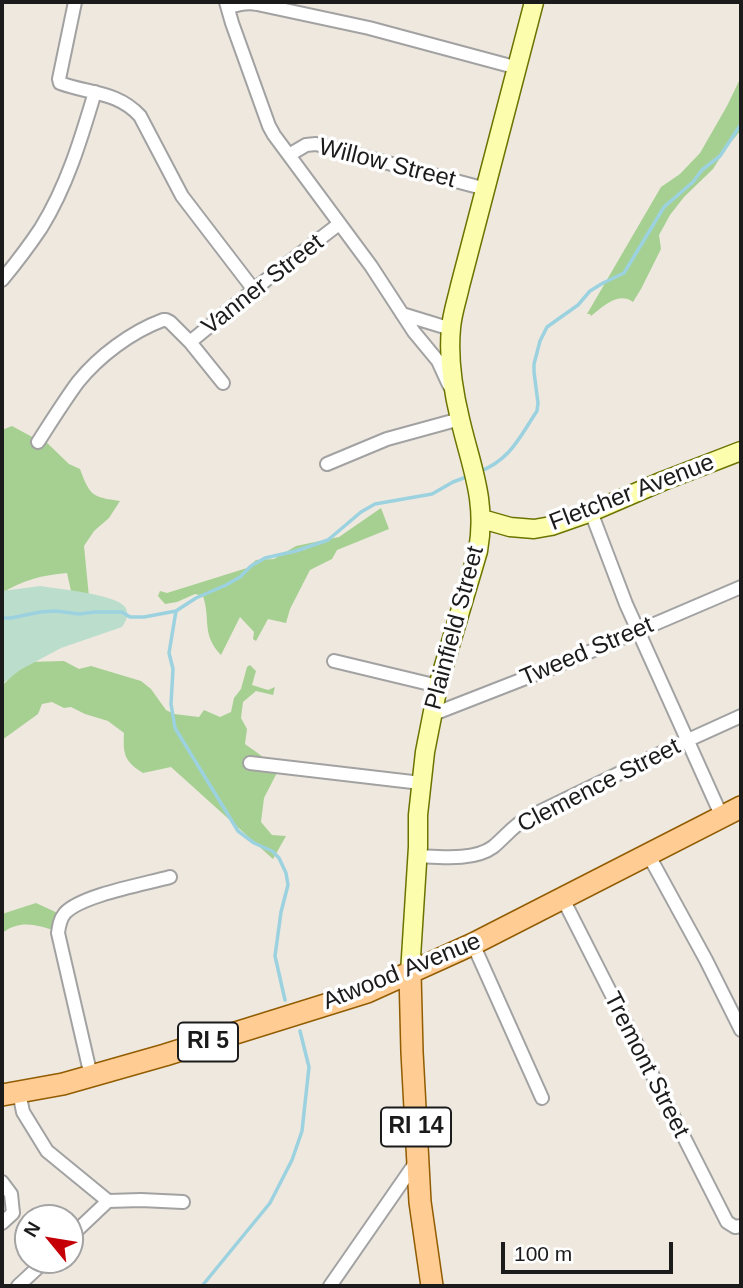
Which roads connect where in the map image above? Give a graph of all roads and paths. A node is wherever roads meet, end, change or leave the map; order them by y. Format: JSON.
{"nodes":[{"id":1,"x":75,"y":2,"type":"edge"},
{"id":2,"x":534,"y":2,"type":"edge"},
{"id":3,"x":227,"y":5,"type":"edge"},
{"id":4,"x":518,"y":68,"type":"junction"},
{"id":5,"x":95,"y":92,"type":"junction"},
{"id":6,"x":289,"y":155,"type":"junction"},
{"id":7,"x":486,"y":189,"type":"junction"},
{"id":8,"x":340,"y":224,"type":"junction"},
{"id":9,"x":2,"y":280,"type":"edge"},
{"id":10,"x":254,"y":290,"type":"junction"},
{"id":11,"x":402,"y":314,"type":"junction"},
{"id":12,"x":451,"y":328,"type":"junction"},
{"id":13,"x":190,"y":342,"type":"junction"},
{"id":14,"x":223,"y":383,"type":"dead end"},
{"id":15,"x":456,"y":400,"type":"junction"},
{"id":16,"x":460,"y":419,"type":"junction"},
{"id":17,"x":38,"y":442,"type":"dead end"},
{"id":18,"x":741,"y":451,"type":"edge"},
{"id":19,"x":327,"y":464,"type":"dead end"},
{"id":20,"x":591,"y":512,"type":"junction"},
{"id":21,"x":482,"y":519,"type":"junction"},
{"id":22,"x":741,"y":587,"type":"edge"},
{"id":23,"x":638,"y":631,"type":"junction"},
{"id":24,"x":334,"y":661,"type":"dead end"},
{"id":25,"x":438,"y":686,"type":"junction"},
{"id":26,"x":431,"y":715,"type":"junction"},
{"id":27,"x":741,"y":716,"type":"edge"},
{"id":28,"x":687,"y":741,"type":"junction"},
{"id":29,"x":250,"y":763,"type":"dead end"},
{"id":30,"x":421,"y":783,"type":"junction"},
{"id":31,"x":735,"y":813,"type":"edge"},
{"id":32,"x":648,"y":854,"type":"junction"},
{"id":33,"x":417,"y":856,"type":"junction"},
{"id":34,"x":170,"y":877,"type":"dead end"},
{"id":35,"x":563,"y":899,"type":"junction"},
{"id":36,"x":473,"y":944,"type":"junction"},
{"id":37,"x":410,"y":973,"type":"junction"},
{"id":38,"x":741,"y":1030,"type":"edge"},
{"id":39,"x":91,"y":1076,"type":"junction"},
{"id":40,"x":10,"y":1094,"type":"edge"},
{"id":41,"x":542,"y":1098,"type":"dead end"},
{"id":42,"x":418,"y":1158,"type":"junction"},
{"id":43,"x":2,"y":1182,"type":"edge"},
{"id":44,"x":108,"y":1201,"type":"junction"},
{"id":45,"x":183,"y":1202,"type":"dead end"},
{"id":46,"x":2,"y":1223,"type":"edge"},
{"id":47,"x":84,"y":1224,"type":"edge"},
{"id":48,"x":738,"y":1227,"type":"edge"},
{"id":49,"x":31,"y":1274,"type":"edge"},
{"id":50,"x":18,"y":1286,"type":"edge"},
{"id":51,"x":330,"y":1286,"type":"edge"},
{"id":52,"x":432,"y":1286,"type":"edge"}],
"edges":[{"from":1,"to":5,"type":"street"},
{"from":2,"to":4,"type":"main road","name":"Plainfield Street","number":"RI 14"},
{"from":3,"to":4,"type":"street"},
{"from":3,"to":6,"type":"street"},
{"from":4,"to":7,"type":"main road","name":"Plainfield Street","number":"RI 14"},
{"from":5,"to":9,"type":"street"},
{"from":5,"to":10,"type":"street"},
{"from":6,"to":7,"type":"street","name":"Willow Street"},
{"from":6,"to":8,"type":"street"},
{"from":7,"to":12,"type":"main road","name":"Plainfield Street","number":"RI 14"},
{"from":8,"to":10,"type":"street","name":"Vanner Street"},
{"from":8,"to":11,"type":"street"},
{"from":10,"to":13,"type":"street","name":"Vanner Street"},
{"from":11,"to":12,"type":"street"},
{"from":11,"to":15,"type":"street"},
{"from":12,"to":15,"type":"main road","name":"Plainfield Street","number":"RI 14"},
{"from":13,"to":14,"type":"street"},
{"from":13,"to":17,"type":"street","name":"Vanner Street"},
{"from":15,"to":16,"type":"main road","name":"Plainfield Street","number":"RI 14"},
{"from":16,"to":19,"type":"street"},
{"from":16,"to":21,"type":"main road","name":"Plainfield Street","number":"RI 14"},
{"from":18,"to":20,"type":"main road","name":"Fletcher Avenue"},
{"from":20,"to":21,"type":"main road","name":"Fletcher Avenue"},
{"from":20,"to":23,"type":"street"},
{"from":21,"to":25,"type":"main road","name":"Plainfield Street","number":"RI 14"},
{"from":22,"to":23,"type":"street","name":"Tweed Street"},
{"from":23,"to":26,"type":"street","name":"Tweed Street"},
{"from":23,"to":28,"type":"street"},
{"from":24,"to":25,"type":"street"},
{"from":25,"to":26,"type":"main road","name":"Plainfield Street","number":"RI 14"},
{"from":26,"to":30,"type":"main road","name":"Plainfield Street","number":"RI 14"},
{"from":27,"to":28,"type":"street","name":"Clemence Street"},
{"from":28,"to":31,"type":"street"},
{"from":28,"to":33,"type":"street","name":"Clemence Street"},
{"from":29,"to":30,"type":"street"},
{"from":30,"to":33,"type":"main road","name":"Plainfield Street","number":"RI 14"},
{"from":31,"to":32,"type":"main road","name":"Atwood Avenue","number":"RI 5"},
{"from":32,"to":35,"type":"main road","name":"Atwood Avenue","number":"RI 5"},
{"from":32,"to":38,"type":"street"},
{"from":33,"to":37,"type":"main road","name":"Plainfield Street","number":"RI 14"},
{"from":34,"to":39,"type":"street"},
{"from":35,"to":36,"type":"main road","name":"Atwood Avenue","number":"RI 5"},
{"from":35,"to":48,"type":"street","name":"Tremont Street"},
{"from":36,"to":37,"type":"main road","name":"Atwood Avenue","number":"RI 5"},
{"from":36,"to":41,"type":"street"},
{"from":37,"to":39,"type":"main road","name":"Atwood Avenue","number":"RI 5"},
{"from":37,"to":42,"type":"main road","number":"RI 14"},
{"from":39,"to":40,"type":"main road","name":"Atwood Avenue","number":"RI 5"},
{"from":40,"to":44,"type":"street"},
{"from":42,"to":51,"type":"street"},
{"from":42,"to":52,"type":"main road","number":"RI 14"},
{"from":43,"to":46,"type":"street"},
{"from":44,"to":45,"type":"street"},
{"from":44,"to":47,"type":"street"},
{"from":49,"to":50,"type":"street"}]}
